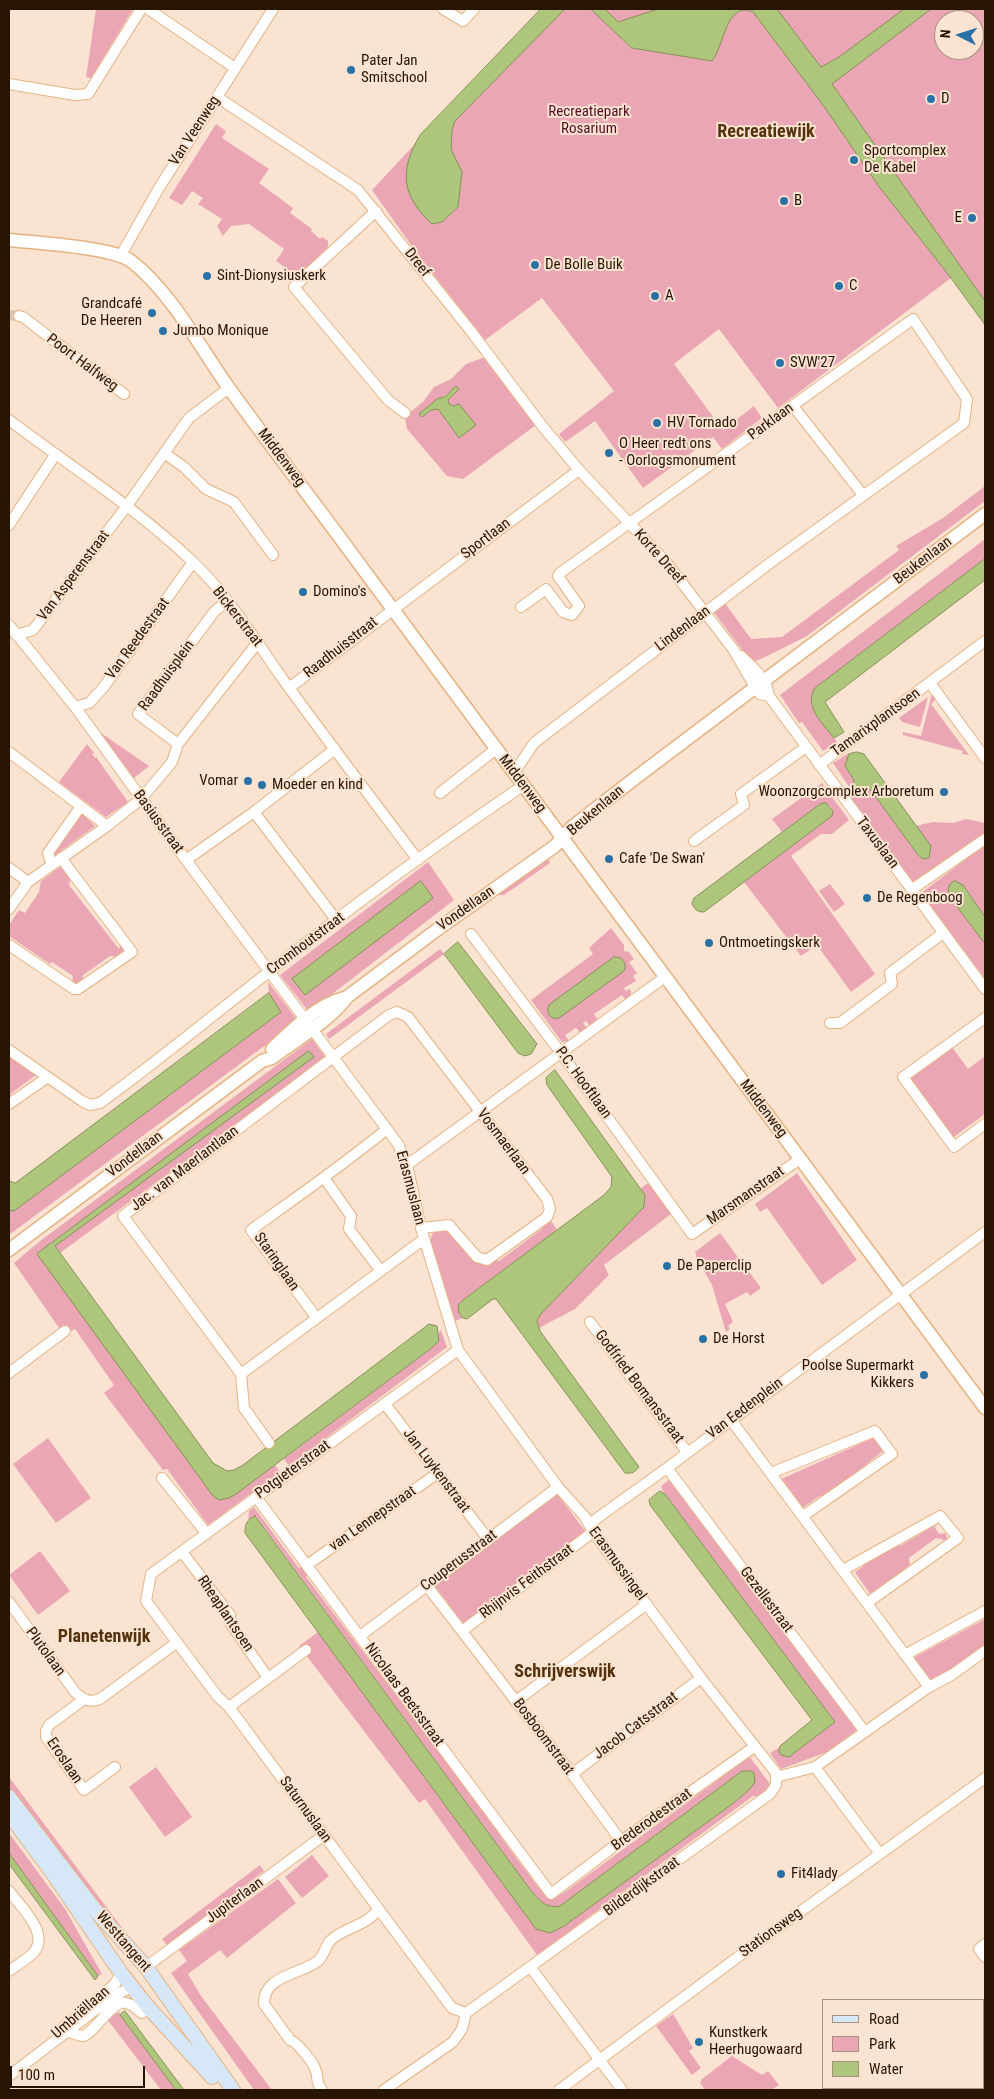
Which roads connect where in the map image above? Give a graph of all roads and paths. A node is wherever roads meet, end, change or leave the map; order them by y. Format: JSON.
{"nodes":[{"id":1,"x":141,"y":9,"type":"edge"},
{"id":2,"x":148,"y":9,"type":"edge"},
{"id":3,"x":274,"y":9,"type":"edge"},
{"id":4,"x":443,"y":9,"type":"edge"},
{"id":5,"x":474,"y":9,"type":"edge"},
{"id":6,"x":235,"y":68,"type":"junction"},
{"id":7,"x":9,"y":84,"type":"edge"},
{"id":8,"x":217,"y":97,"type":"junction"},
{"id":9,"x":376,"y":211,"type":"junction"},
{"id":10,"x":9,"y":240,"type":"edge"},
{"id":11,"x":121,"y":255,"type":"junction"},
{"id":12,"x":18,"y":316,"type":"tunnel mouth"},
{"id":13,"x":913,"y":319,"type":"joint"},
{"id":14,"x":229,"y":388,"type":"junction"},
{"id":15,"x":124,"y":394,"type":"dead end"},
{"id":16,"x":793,"y":406,"type":"junction"},
{"id":17,"x":405,"y":413,"type":"dead end"},
{"id":18,"x":9,"y":420,"type":"edge"},
{"id":19,"x":164,"y":453,"type":"junction"},
{"id":20,"x":55,"y":454,"type":"junction"},
{"id":21,"x":579,"y":470,"type":"junction"},
{"id":22,"x":863,"y":495,"type":"junction"},
{"id":23,"x":126,"y":506,"type":"junction"},
{"id":24,"x":985,"y":514,"type":"edge"},
{"id":25,"x":985,"y":521,"type":"edge"},
{"id":26,"x":629,"y":523,"type":"junction"},
{"id":27,"x":9,"y":525,"type":"edge"},
{"id":28,"x":273,"y":555,"type":"dead end"},
{"id":29,"x":193,"y":562,"type":"junction"},
{"id":30,"x":558,"y":576,"type":"junction"},
{"id":31,"x":546,"y":590,"type":"junction"},
{"id":32,"x":227,"y":601,"type":"junction"},
{"id":33,"x":521,"y":607,"type":"dead end"},
{"id":34,"x":392,"y":609,"type":"junction"},
{"id":35,"x":706,"y":612,"type":"junction"},
{"id":36,"x":9,"y":625,"type":"edge"},
{"id":37,"x":16,"y":635,"type":"junction"},
{"id":38,"x":985,"y":641,"type":"edge"},
{"id":39,"x":258,"y":642,"type":"junction"},
{"id":40,"x":930,"y":683,"type":"junction"},
{"id":41,"x":289,"y":688,"type":"junction"},
{"id":42,"x":763,"y":688,"type":"junction"},
{"id":43,"x":75,"y":707,"type":"junction"},
{"id":44,"x":178,"y":744,"type":"junction"},
{"id":45,"x":806,"y":747,"type":"junction"},
{"id":46,"x":335,"y":749,"type":"junction"},
{"id":47,"x":496,"y":749,"type":"junction"},
{"id":48,"x":9,"y":752,"type":"edge"},
{"id":49,"x":985,"y":758,"type":"edge"},
{"id":50,"x":819,"y":765,"type":"junction"},
{"id":51,"x":514,"y":773,"type":"junction"},
{"id":52,"x":524,"y":785,"type":"junction"},
{"id":53,"x":440,"y":793,"type":"dead end"},
{"id":54,"x":141,"y":799,"type":"junction"},
{"id":55,"x":81,"y":806,"type":"junction"},
{"id":56,"x":254,"y":812,"type":"junction"},
{"id":57,"x":107,"y":826,"type":"junction"},
{"id":58,"x":562,"y":840,"type":"junction"},
{"id":59,"x":694,"y":840,"type":"dead end"},
{"id":60,"x":985,"y":840,"type":"edge"},
{"id":61,"x":61,"y":858,"type":"junction"},
{"id":62,"x":186,"y":860,"type":"junction"},
{"id":63,"x":418,"y":860,"type":"junction"},
{"id":64,"x":52,"y":865,"type":"junction"},
{"id":65,"x":9,"y":868,"type":"edge"},
{"id":66,"x":28,"y":882,"type":"junction"},
{"id":67,"x":911,"y":890,"type":"junction"},
{"id":68,"x":9,"y":909,"type":"edge"},
{"id":69,"x":336,"y":921,"type":"junction"},
{"id":70,"x":943,"y":933,"type":"junction"},
{"id":71,"x":471,"y":934,"type":"dead end"},
{"id":72,"x":9,"y":945,"type":"edge"},
{"id":73,"x":270,"y":970,"type":"junction"},
{"id":74,"x":665,"y":977,"type":"junction"},
{"id":75,"x":985,"y":989,"type":"edge"},
{"id":76,"x":985,"y":1018,"type":"edge"},
{"id":77,"x":830,"y":1023,"type":"dead end"},
{"id":78,"x":309,"y":1024,"type":"junction"},
{"id":79,"x":9,"y":1050,"type":"edge"},
{"id":80,"x":561,"y":1053,"type":"junction"},
{"id":81,"x":333,"y":1057,"type":"junction"},
{"id":82,"x":48,"y":1077,"type":"junction"},
{"id":83,"x":9,"y":1104,"type":"edge"},
{"id":84,"x":480,"y":1112,"type":"junction"},
{"id":85,"x":985,"y":1124,"type":"edge"},
{"id":86,"x":387,"y":1130,"type":"junction"},
{"id":87,"x":800,"y":1158,"type":"junction"},
{"id":88,"x":407,"y":1165,"type":"junction"},
{"id":89,"x":325,"y":1179,"type":"junction"},
{"id":90,"x":421,"y":1228,"type":"junction"},
{"id":91,"x":985,"y":1232,"type":"edge"},
{"id":92,"x":692,"y":1234,"type":"joint"},
{"id":93,"x":424,"y":1239,"type":"junction"},
{"id":94,"x":9,"y":1250,"type":"edge"},
{"id":95,"x":381,"y":1271,"type":"junction"},
{"id":96,"x":901,"y":1295,"type":"junction"},
{"id":97,"x":316,"y":1317,"type":"junction"},
{"id":98,"x":590,"y":1322,"type":"dead end"},
{"id":99,"x":65,"y":1331,"type":"dead end"},
{"id":100,"x":458,"y":1350,"type":"junction"},
{"id":101,"x":9,"y":1373,"type":"edge"},
{"id":102,"x":242,"y":1374,"type":"junction"},
{"id":103,"x":385,"y":1404,"type":"junction"},
{"id":104,"x":985,"y":1408,"type":"edge"},
{"id":105,"x":731,"y":1420,"type":"junction"},
{"id":106,"x":269,"y":1443,"type":"dead end"},
{"id":107,"x":687,"y":1452,"type":"junction"},
{"id":108,"x":667,"y":1468,"type":"junction"},
{"id":109,"x":438,"y":1473,"type":"junction"},
{"id":110,"x":771,"y":1473,"type":"junction"},
{"id":111,"x":162,"y":1478,"type":"dead end"},
{"id":112,"x":558,"y":1487,"type":"junction"},
{"id":113,"x":256,"y":1497,"type":"junction"},
{"id":114,"x":803,"y":1516,"type":"junction"},
{"id":115,"x":591,"y":1528,"type":"junction"},
{"id":116,"x":207,"y":1534,"type":"junction"},
{"id":117,"x":488,"y":1539,"type":"junction"},
{"id":118,"x":182,"y":1552,"type":"junction"},
{"id":119,"x":307,"y":1565,"type":"junction"},
{"id":120,"x":843,"y":1570,"type":"junction"},
{"id":121,"x":428,"y":1586,"type":"junction"},
{"id":122,"x":9,"y":1602,"type":"edge"},
{"id":123,"x":146,"y":1602,"type":"joint"},
{"id":124,"x":867,"y":1603,"type":"junction"},
{"id":125,"x":647,"y":1604,"type":"junction"},
{"id":126,"x":985,"y":1611,"type":"edge"},
{"id":127,"x":462,"y":1631,"type":"junction"},
{"id":128,"x":360,"y":1636,"type":"junction"},
{"id":129,"x":176,"y":1643,"type":"junction"},
{"id":130,"x":306,"y":1650,"type":"dead end"},
{"id":131,"x":985,"y":1651,"type":"edge"},
{"id":132,"x":905,"y":1655,"type":"junction"},
{"id":133,"x":268,"y":1678,"type":"junction"},
{"id":134,"x":701,"y":1678,"type":"junction"},
{"id":135,"x":930,"y":1687,"type":"junction"},
{"id":136,"x":83,"y":1700,"type":"junction"},
{"id":137,"x":516,"y":1701,"type":"junction"},
{"id":138,"x":229,"y":1707,"type":"junction"},
{"id":139,"x":865,"y":1732,"type":"junction"},
{"id":140,"x":754,"y":1747,"type":"junction"},
{"id":141,"x":115,"y":1767,"type":"dead end"},
{"id":142,"x":815,"y":1767,"type":"junction"},
{"id":143,"x":572,"y":1774,"type":"junction"},
{"id":144,"x":776,"y":1777,"type":"junction"},
{"id":145,"x":985,"y":1778,"type":"edge"},
{"id":146,"x":9,"y":1797,"type":"edge"},
{"id":147,"x":9,"y":1814,"type":"edge"},
{"id":148,"x":324,"y":1835,"type":"junction"},
{"id":149,"x":621,"y":1841,"type":"junction"},
{"id":150,"x":880,"y":1854,"type":"junction"},
{"id":151,"x":9,"y":1891,"type":"edge"},
{"id":152,"x":551,"y":1894,"type":"joint"},
{"id":153,"x":379,"y":1910,"type":"junction"},
{"id":154,"x":985,"y":1944,"type":"edge"},
{"id":155,"x":132,"y":1952,"type":"junction"},
{"id":156,"x":985,"y":1958,"type":"edge"},
{"id":157,"x":531,"y":1968,"type":"junction"},
{"id":158,"x":9,"y":1971,"type":"edge"},
{"id":159,"x":119,"y":1971,"type":"junction"},
{"id":160,"x":149,"y":1972,"type":"junction"},
{"id":161,"x":132,"y":1988,"type":"junction"},
{"id":162,"x":466,"y":2013,"type":"junction"},
{"id":163,"x":142,"y":2014,"type":"dead end"},
{"id":164,"x":68,"y":2031,"type":"junction"},
{"id":165,"x":38,"y":2052,"type":"junction"},
{"id":166,"x":600,"y":2060,"type":"junction"},
{"id":167,"x":9,"y":2076,"type":"edge"},
{"id":168,"x":224,"y":2090,"type":"edge"},
{"id":169,"x":233,"y":2090,"type":"edge"},
{"id":170,"x":322,"y":2090,"type":"edge"},
{"id":171,"x":384,"y":2090,"type":"edge"},
{"id":172,"x":560,"y":2090,"type":"edge"},
{"id":173,"x":622,"y":2090,"type":"edge"}],
"edges":[{"from":1,"to":7,"type":"street"},
{"from":2,"to":6,"type":"street"},
{"from":3,"to":6,"type":"street","name":"Van Veenweg"},
{"from":4,"to":5,"type":"street"},
{"from":6,"to":8,"type":"street","name":"Van Veenweg"},
{"from":8,"to":9,"type":"street","name":"Dreef"},
{"from":8,"to":11,"type":"street","name":"Van Veenweg"},
{"from":9,"to":17,"type":"street"},
{"from":9,"to":21,"type":"street","name":"Dreef"},
{"from":10,"to":11,"type":"street","name":"Middenweg"},
{"from":11,"to":14,"type":"street","name":"Middenweg"},
{"from":12,"to":15,"type":"street","name":"Poort Halfweg"},
{"from":13,"to":16,"type":"street","name":"Parklaan"},
{"from":13,"to":22,"type":"street","name":"Lindenlaan"},
{"from":14,"to":19,"type":"street","name":"Van Asperenstraat"},
{"from":14,"to":34,"type":"street","name":"Middenweg"},
{"from":16,"to":22,"type":"street"},
{"from":16,"to":26,"type":"street","name":"Parklaan"},
{"from":18,"to":20,"type":"street","name":"Bickerstraat"},
{"from":19,"to":23,"type":"street","name":"Van Asperenstraat"},
{"from":19,"to":28,"type":"street"},
{"from":20,"to":23,"type":"street","name":"Bickerstraat"},
{"from":20,"to":27,"type":"street"},
{"from":21,"to":26,"type":"street","name":"Korte Dreef"},
{"from":21,"to":34,"type":"street","name":"Sportlaan"},
{"from":22,"to":35,"type":"street","name":"Lindenlaan"},
{"from":23,"to":29,"type":"street","name":"Bickerstraat"},
{"from":23,"to":37,"type":"street","name":"Van Asperenstraat"},
{"from":24,"to":42,"type":"street","name":"Beukenlaan"},
{"from":25,"to":42,"type":"street","name":"Beukenlaan"},
{"from":26,"to":30,"type":"street","name":"Parklaan"},
{"from":26,"to":35,"type":"street","name":"Korte Dreef"},
{"from":29,"to":32,"type":"street","name":"Bickerstraat"},
{"from":29,"to":43,"type":"street","name":"Van Reedestraat"},
{"from":30,"to":31,"type":"street","name":"Parklaan"},
{"from":30,"to":31,"type":"street"},
{"from":31,"to":33,"type":"street","name":"Parklaan"},
{"from":32,"to":39,"type":"street","name":"Bickerstraat"},
{"from":32,"to":44,"type":"street","name":"Raadhuisplein"},
{"from":34,"to":41,"type":"street","name":"Raadhuisstraat"},
{"from":34,"to":47,"type":"street","name":"Middenweg"},
{"from":35,"to":42,"type":"street","name":"Korte Dreef"},
{"from":35,"to":51,"type":"street","name":"Lindenlaan"},
{"from":36,"to":37,"type":"street","name":"Basiusstraat"},
{"from":37,"to":43,"type":"street","name":"Basiusstraat"},
{"from":38,"to":40,"type":"street"},
{"from":39,"to":41,"type":"street","name":"Bickerstraat"},
{"from":39,"to":44,"type":"street"},
{"from":40,"to":49,"type":"street","name":"Tamarixplantsoen"},
{"from":40,"to":50,"type":"street","name":"Tamarixplantsoen"},
{"from":41,"to":46,"type":"street","name":"Bickerstraat"},
{"from":42,"to":45,"type":"street","name":"Taxuslaan"},
{"from":42,"to":58,"type":"street","name":"Beukenlaan"},
{"from":43,"to":54,"type":"street","name":"Basiusstraat"},
{"from":44,"to":54,"type":"street"},
{"from":45,"to":50,"type":"street","name":"Taxuslaan"},
{"from":45,"to":59,"type":"street"},
{"from":46,"to":56,"type":"street"},
{"from":46,"to":63,"type":"street","name":"Bickerstraat"},
{"from":47,"to":51,"type":"street","name":"Middenweg"},
{"from":47,"to":53,"type":"street"},
{"from":48,"to":55,"type":"street"},
{"from":50,"to":67,"type":"street","name":"Taxuslaan"},
{"from":51,"to":52,"type":"street","name":"Middenweg"},
{"from":52,"to":58,"type":"street","name":"Middenweg"},
{"from":52,"to":63,"type":"street","name":"Cromhoutstraat"},
{"from":54,"to":57,"type":"street"},
{"from":54,"to":62,"type":"street","name":"Basiusstraat"},
{"from":55,"to":57,"type":"street"},
{"from":55,"to":64,"type":"street"},
{"from":56,"to":62,"type":"street"},
{"from":56,"to":69,"type":"street"},
{"from":57,"to":61,"type":"street"},
{"from":58,"to":74,"type":"street","name":"Middenweg"},
{"from":58,"to":78,"type":"street","name":"Vondellaan"},
{"from":60,"to":67,"type":"street"},
{"from":61,"to":64,"type":"street"},
{"from":61,"to":72,"type":"street"},
{"from":62,"to":73,"type":"street","name":"Basiusstraat"},
{"from":63,"to":69,"type":"street","name":"Cromhoutstraat"},
{"from":64,"to":66,"type":"street"},
{"from":65,"to":66,"type":"street"},
{"from":66,"to":68,"type":"street"},
{"from":67,"to":70,"type":"street","name":"Taxuslaan"},
{"from":69,"to":73,"type":"street","name":"Cromhoutstraat"},
{"from":70,"to":75,"type":"street","name":"Taxuslaan"},
{"from":70,"to":77,"type":"street"},
{"from":71,"to":80,"type":"street","name":"P.C. Hooftlaan"},
{"from":73,"to":78,"type":"street","name":"Basiusstraat"},
{"from":73,"to":82,"type":"street","name":"Cromhoutstraat"},
{"from":74,"to":80,"type":"street"},
{"from":74,"to":87,"type":"street","name":"Middenweg"},
{"from":76,"to":85,"type":"street"},
{"from":78,"to":81,"type":"street","name":"Erasmuslaan"},
{"from":78,"to":94,"type":"street","name":"Vondellaan"},
{"from":79,"to":82,"type":"street"},
{"from":80,"to":84,"type":"street"},
{"from":80,"to":92,"type":"street","name":"P.C. Hooftlaan"},
{"from":81,"to":84,"type":"street","name":"Vosmaerlaan"},
{"from":81,"to":86,"type":"street","name":"Erasmuslaan"},
{"from":81,"to":102,"type":"street","name":"Jac. van Maerlantlaan"},
{"from":82,"to":83,"type":"street"},
{"from":84,"to":88,"type":"street"},
{"from":84,"to":90,"type":"street","name":"Vosmaerlaan"},
{"from":86,"to":88,"type":"street","name":"Erasmuslaan"},
{"from":86,"to":89,"type":"street","name":"Staringlaan"},
{"from":87,"to":92,"type":"street","name":"Marsmanstraat"},
{"from":87,"to":96,"type":"street","name":"Middenweg"},
{"from":88,"to":90,"type":"street","name":"Erasmuslaan"},
{"from":89,"to":95,"type":"street"},
{"from":89,"to":97,"type":"street","name":"Staringlaan"},
{"from":90,"to":93,"type":"street","name":"Erasmuslaan"},
{"from":91,"to":96,"type":"street","name":"Van Eedenplein"},
{"from":93,"to":95,"type":"street"},
{"from":93,"to":100,"type":"street","name":"Erasmuslaan"},
{"from":95,"to":97,"type":"street"},
{"from":96,"to":104,"type":"street","name":"Middenweg"},
{"from":96,"to":105,"type":"street","name":"Van Eedenplein"},
{"from":97,"to":102,"type":"street"},
{"from":98,"to":107,"type":"street","name":"Godfried Bomansstraat"},
{"from":99,"to":101,"type":"street"},
{"from":100,"to":103,"type":"street","name":"Potgieterstraat"},
{"from":100,"to":112,"type":"street","name":"Erasmussingel"},
{"from":102,"to":106,"type":"street"},
{"from":103,"to":109,"type":"street","name":"Jan Luykenstraat"},
{"from":103,"to":113,"type":"street","name":"Potgieterstraat"},
{"from":105,"to":107,"type":"street","name":"Van Eedenplein"},
{"from":105,"to":110,"type":"street"},
{"from":107,"to":108,"type":"street","name":"Van Eedenplein"},
{"from":108,"to":115,"type":"street","name":"Van Eedenplein"},
{"from":108,"to":139,"type":"street","name":"Gezellestraat"},
{"from":109,"to":117,"type":"street","name":"Jan Luykenstraat"},
{"from":109,"to":119,"type":"street","name":"van Lennepstraat"},
{"from":110,"to":114,"type":"street"},
{"from":110,"to":114,"type":"street"},
{"from":111,"to":116,"type":"street"},
{"from":112,"to":115,"type":"street","name":"Erasmussingel"},
{"from":112,"to":117,"type":"street","name":"Couperusstraat"},
{"from":113,"to":116,"type":"street","name":"Potgieterstraat"},
{"from":113,"to":119,"type":"street","name":"Nicolaas Beetsstraat"},
{"from":114,"to":120,"type":"street"},
{"from":115,"to":125,"type":"street","name":"Erasmussingel"},
{"from":115,"to":127,"type":"street","name":"Rhijnvis Feithstraat"},
{"from":116,"to":118,"type":"street","name":"Potgieterstraat"},
{"from":117,"to":121,"type":"street","name":"Couperusstraat"},
{"from":118,"to":123,"type":"street","name":"Potgieterstraat"},
{"from":118,"to":133,"type":"street","name":"Rheaplantsoen"},
{"from":119,"to":128,"type":"street","name":"Nicolaas Beetsstraat"},
{"from":120,"to":124,"type":"street"},
{"from":120,"to":124,"type":"street"},
{"from":121,"to":127,"type":"street","name":"Bosboomstraat"},
{"from":121,"to":128,"type":"street","name":"Couperusstraat"},
{"from":122,"to":136,"type":"street","name":"Plutolaan"},
{"from":123,"to":129,"type":"street","name":"Saturnuslaan"},
{"from":124,"to":132,"type":"street"},
{"from":125,"to":134,"type":"street","name":"Erasmussingel"},
{"from":125,"to":137,"type":"street"},
{"from":126,"to":132,"type":"street"},
{"from":127,"to":137,"type":"street","name":"Bosboomstraat"},
{"from":128,"to":152,"type":"street","name":"Nicolaas Beetsstraat"},
{"from":129,"to":136,"type":"street"},
{"from":129,"to":138,"type":"street","name":"Saturnuslaan"},
{"from":130,"to":133,"type":"street"},
{"from":131,"to":135,"type":"street"},
{"from":132,"to":135,"type":"street"},
{"from":133,"to":138,"type":"street"},
{"from":134,"to":140,"type":"street","name":"Erasmussingel"},
{"from":134,"to":143,"type":"street","name":"Jacob Catsstraat"},
{"from":135,"to":139,"type":"street"},
{"from":136,"to":141,"type":"street","name":"Eroslaan"},
{"from":137,"to":143,"type":"street","name":"Bosboomstraat"},
{"from":138,"to":148,"type":"street","name":"Saturnuslaan"},
{"from":139,"to":142,"type":"street"},
{"from":140,"to":144,"type":"street","name":"Erasmussingel"},
{"from":140,"to":149,"type":"street","name":"Brederodestraat"},
{"from":142,"to":144,"type":"street"},
{"from":142,"to":150,"type":"street"},
{"from":143,"to":149,"type":"street","name":"Bosboomstraat"},
{"from":144,"to":157,"type":"street","name":"Bilderdijkstraat"},
{"from":145,"to":150,"type":"street","name":"Stationsweg"},
{"from":146,"to":155,"type":"main road","name":"Westtangent"},
{"from":147,"to":159,"type":"main road","name":"Westtangent"},
{"from":148,"to":153,"type":"street","name":"Saturnuslaan"},
{"from":148,"to":160,"type":"street","name":"Jupiterlaan"},
{"from":149,"to":152,"type":"street","name":"Brederodestraat"},
{"from":150,"to":166,"type":"street","name":"Stationsweg"},
{"from":151,"to":158,"type":"street"},
{"from":153,"to":162,"type":"street","name":"Saturnuslaan"},
{"from":153,"to":170,"type":"street"},
{"from":154,"to":156,"type":"street"},
{"from":155,"to":159,"type":"main road"},
{"from":155,"to":160,"type":"main road","name":"Westtangent"},
{"from":157,"to":162,"type":"street","name":"Bilderdijkstraat"},
{"from":157,"to":166,"type":"street"},
{"from":159,"to":161,"type":"main road","name":"Westtangent"},
{"from":159,"to":165,"type":"street","name":"Umbriëllaan"},
{"from":160,"to":161,"type":"main road"},
{"from":160,"to":169,"type":"main road","name":"Westtangent"},
{"from":161,"to":164,"type":"street","name":"Umbriëllaan"},
{"from":161,"to":168,"type":"main road","name":"Westtangent"},
{"from":162,"to":171,"type":"street"},
{"from":163,"to":164,"type":"street","name":"Umbriëllaan"},
{"from":164,"to":165,"type":"street","name":"Umbriëllaan"},
{"from":165,"to":167,"type":"street","name":"Umbriëllaan"},
{"from":166,"to":172,"type":"street","name":"Stationsweg"},
{"from":166,"to":173,"type":"street"}]}
